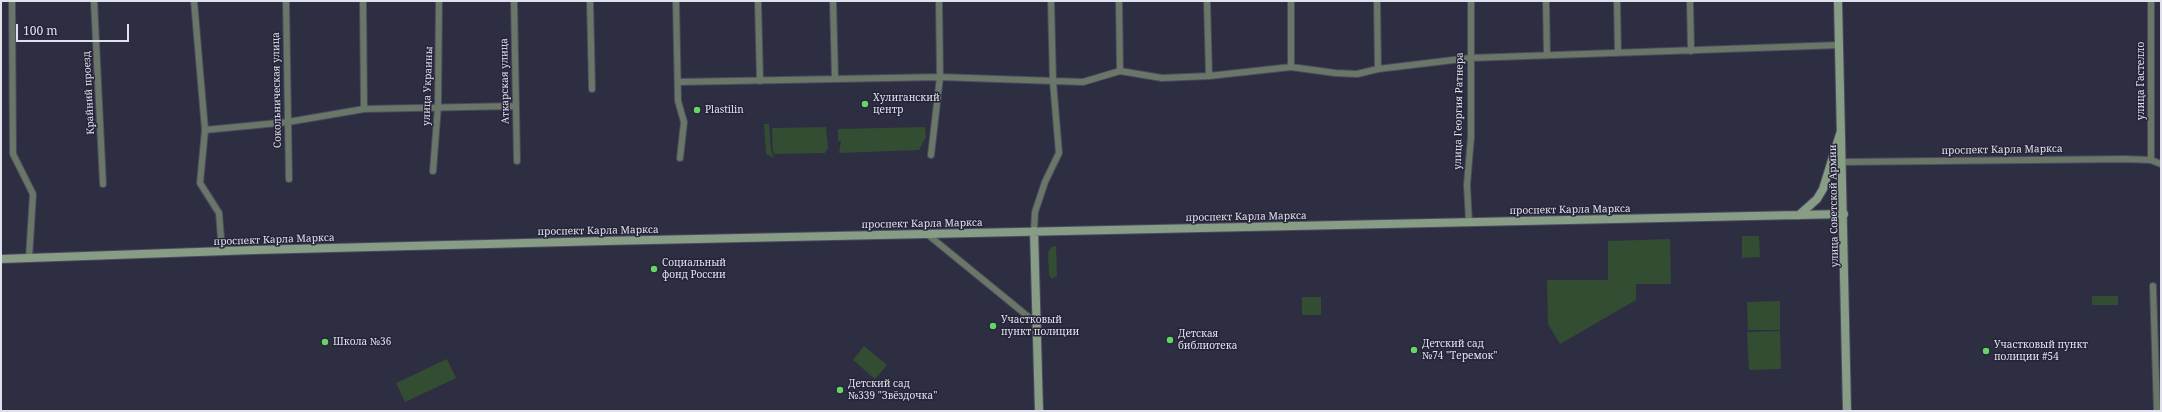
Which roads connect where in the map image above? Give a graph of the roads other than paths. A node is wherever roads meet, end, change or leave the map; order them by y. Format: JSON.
{"nodes":[{"id":1,"x":12,"y":1,"type":"edge"},
{"id":2,"x":94,"y":1,"type":"edge"},
{"id":3,"x":194,"y":1,"type":"edge"},
{"id":4,"x":286,"y":1,"type":"edge"},
{"id":5,"x":363,"y":1,"type":"edge"},
{"id":6,"x":439,"y":1,"type":"edge"},
{"id":7,"x":514,"y":1,"type":"edge"},
{"id":8,"x":590,"y":1,"type":"edge"},
{"id":9,"x":676,"y":1,"type":"edge"},
{"id":10,"x":758,"y":1,"type":"edge"},
{"id":11,"x":833,"y":1,"type":"edge"},
{"id":12,"x":938,"y":1,"type":"edge"},
{"id":13,"x":1051,"y":1,"type":"edge"},
{"id":14,"x":1119,"y":1,"type":"edge"},
{"id":15,"x":1207,"y":1,"type":"edge"},
{"id":16,"x":1291,"y":1,"type":"edge"},
{"id":17,"x":1377,"y":1,"type":"edge"},
{"id":18,"x":1471,"y":1,"type":"edge"},
{"id":19,"x":1546,"y":1,"type":"edge"},
{"id":20,"x":1617,"y":1,"type":"edge"},
{"id":21,"x":1690,"y":1,"type":"edge"},
{"id":22,"x":1838,"y":1,"type":"edge"},
{"id":23,"x":2151,"y":1,"type":"edge"},
{"id":24,"x":1840,"y":45,"type":"junction"},
{"id":25,"x":1691,"y":51,"type":"junction"},
{"id":26,"x":1618,"y":53,"type":"junction"},
{"id":27,"x":1547,"y":55,"type":"junction"},
{"id":28,"x":1470,"y":58,"type":"junction"},
{"id":29,"x":1291,"y":67,"type":"junction"},
{"id":30,"x":1378,"y":69,"type":"junction"},
{"id":31,"x":1120,"y":71,"type":"junction"},
{"id":32,"x":1209,"y":76,"type":"junction"},
{"id":33,"x":940,"y":77,"type":"junction"},
{"id":34,"x":835,"y":78,"type":"junction"},
{"id":35,"x":760,"y":81,"type":"junction"},
{"id":36,"x":678,"y":82,"type":"junction"},
{"id":37,"x":1053,"y":82,"type":"junction"},
{"id":38,"x":592,"y":89,"type":"dead end"},
{"id":39,"x":438,"y":106,"type":"junction"},
{"id":40,"x":516,"y":106,"type":"junction"},
{"id":41,"x":364,"y":109,"type":"junction"},
{"id":42,"x":288,"y":122,"type":"junction"},
{"id":43,"x":1842,"y":127,"type":"junction"},
{"id":44,"x":205,"y":130,"type":"junction"},
{"id":45,"x":931,"y":155,"type":"dead end"},
{"id":46,"x":680,"y":158,"type":"dead end"},
{"id":47,"x":2151,"y":160,"type":"junction"},
{"id":48,"x":517,"y":161,"type":"dead end"},
{"id":49,"x":1843,"y":162,"type":"junction"},
{"id":50,"x":2161,"y":164,"type":"edge"},
{"id":51,"x":433,"y":172,"type":"dead end"},
{"id":52,"x":289,"y":179,"type":"dead end"},
{"id":53,"x":103,"y":184,"type":"dead end"},
{"id":54,"x":1844,"y":214,"type":"junction"},
{"id":55,"x":1798,"y":215,"type":"junction"},
{"id":56,"x":1470,"y":222,"type":"junction"},
{"id":57,"x":1034,"y":231,"type":"junction"},
{"id":58,"x":927,"y":234,"type":"junction"},
{"id":59,"x":222,"y":251,"type":"junction"},
{"id":60,"x":29,"y":258,"type":"junction"},
{"id":61,"x":1,"y":259,"type":"edge"},
{"id":62,"x":2153,"y":286,"type":"dead end"},
{"id":63,"x":1036,"y":323,"type":"junction"},
{"id":64,"x":1039,"y":411,"type":"edge"},
{"id":65,"x":1847,"y":411,"type":"edge"},
{"id":66,"x":2157,"y":411,"type":"edge"}],
"edges":[{"from":1,"to":60,"type":"street"},
{"from":2,"to":53,"type":"street","name":"Крайний проезд"},
{"from":3,"to":44,"type":"street"},
{"from":4,"to":42,"type":"street","name":"Сокольническая улица"},
{"from":5,"to":41,"type":"street"},
{"from":6,"to":39,"type":"street","name":"улица Украины"},
{"from":7,"to":40,"type":"street","name":"Аткарская улица"},
{"from":8,"to":38,"type":"street"},
{"from":9,"to":36,"type":"street"},
{"from":10,"to":35,"type":"street"},
{"from":11,"to":34,"type":"street"},
{"from":12,"to":33,"type":"street"},
{"from":13,"to":37,"type":"street"},
{"from":14,"to":31,"type":"street"},
{"from":15,"to":32,"type":"street"},
{"from":16,"to":29,"type":"street"},
{"from":17,"to":30,"type":"street"},
{"from":18,"to":28,"type":"street","name":"улица Георгия Ратнера"},
{"from":19,"to":27,"type":"street"},
{"from":20,"to":26,"type":"street"},
{"from":21,"to":25,"type":"street"},
{"from":22,"to":24,"type":"street","name":"улица Советской Армии"},
{"from":23,"to":47,"type":"street","name":"улица Гастелло"},
{"from":24,"to":25,"type":"street"},
{"from":24,"to":43,"type":"street","name":"улица Советской Армии"},
{"from":25,"to":26,"type":"street"},
{"from":26,"to":27,"type":"street"},
{"from":27,"to":28,"type":"street"},
{"from":28,"to":30,"type":"street"},
{"from":28,"to":56,"type":"street","name":"улица Георгия Ратнера"},
{"from":29,"to":30,"type":"street"},
{"from":29,"to":32,"type":"street"},
{"from":31,"to":32,"type":"street"},
{"from":31,"to":37,"type":"street"},
{"from":33,"to":34,"type":"street"},
{"from":33,"to":37,"type":"street"},
{"from":33,"to":45,"type":"street"},
{"from":34,"to":35,"type":"street"},
{"from":35,"to":36,"type":"street"},
{"from":36,"to":46,"type":"street"},
{"from":37,"to":57,"type":"street"},
{"from":39,"to":40,"type":"street"},
{"from":39,"to":41,"type":"street"},
{"from":39,"to":51,"type":"street","name":"улица Украины"},
{"from":40,"to":48,"type":"street","name":"Аткарская улица"},
{"from":41,"to":42,"type":"street"},
{"from":42,"to":44,"type":"street"},
{"from":42,"to":52,"type":"street","name":"Сокольническая улица"},
{"from":43,"to":49,"type":"street","name":"улица Советской Армии"},
{"from":43,"to":55,"type":"street"},
{"from":44,"to":59,"type":"street"},
{"from":47,"to":49,"type":"street","name":"проспект Карла Маркса"},
{"from":47,"to":50,"type":"street","name":"проспект Карла Маркса"},
{"from":49,"to":54,"type":"street","name":"улица Советской Армии"},
{"from":54,"to":55,"type":"street","name":"проспект Карла Маркса"},
{"from":54,"to":65,"type":"street","name":"улица Советской Армии"},
{"from":55,"to":56,"type":"street","name":"проспект Карла Маркса"},
{"from":56,"to":57,"type":"street","name":"проспект Карла Маркса"},
{"from":57,"to":58,"type":"street","name":"проспект Карла Маркса"},
{"from":57,"to":63,"type":"street"},
{"from":58,"to":59,"type":"street","name":"проспект Карла Маркса"},
{"from":58,"to":63,"type":"street"},
{"from":59,"to":60,"type":"street","name":"проспект Карла Маркса"},
{"from":60,"to":61,"type":"street","name":"проспект Карла Маркса"},
{"from":62,"to":66,"type":"street"},
{"from":63,"to":64,"type":"street"}]}
